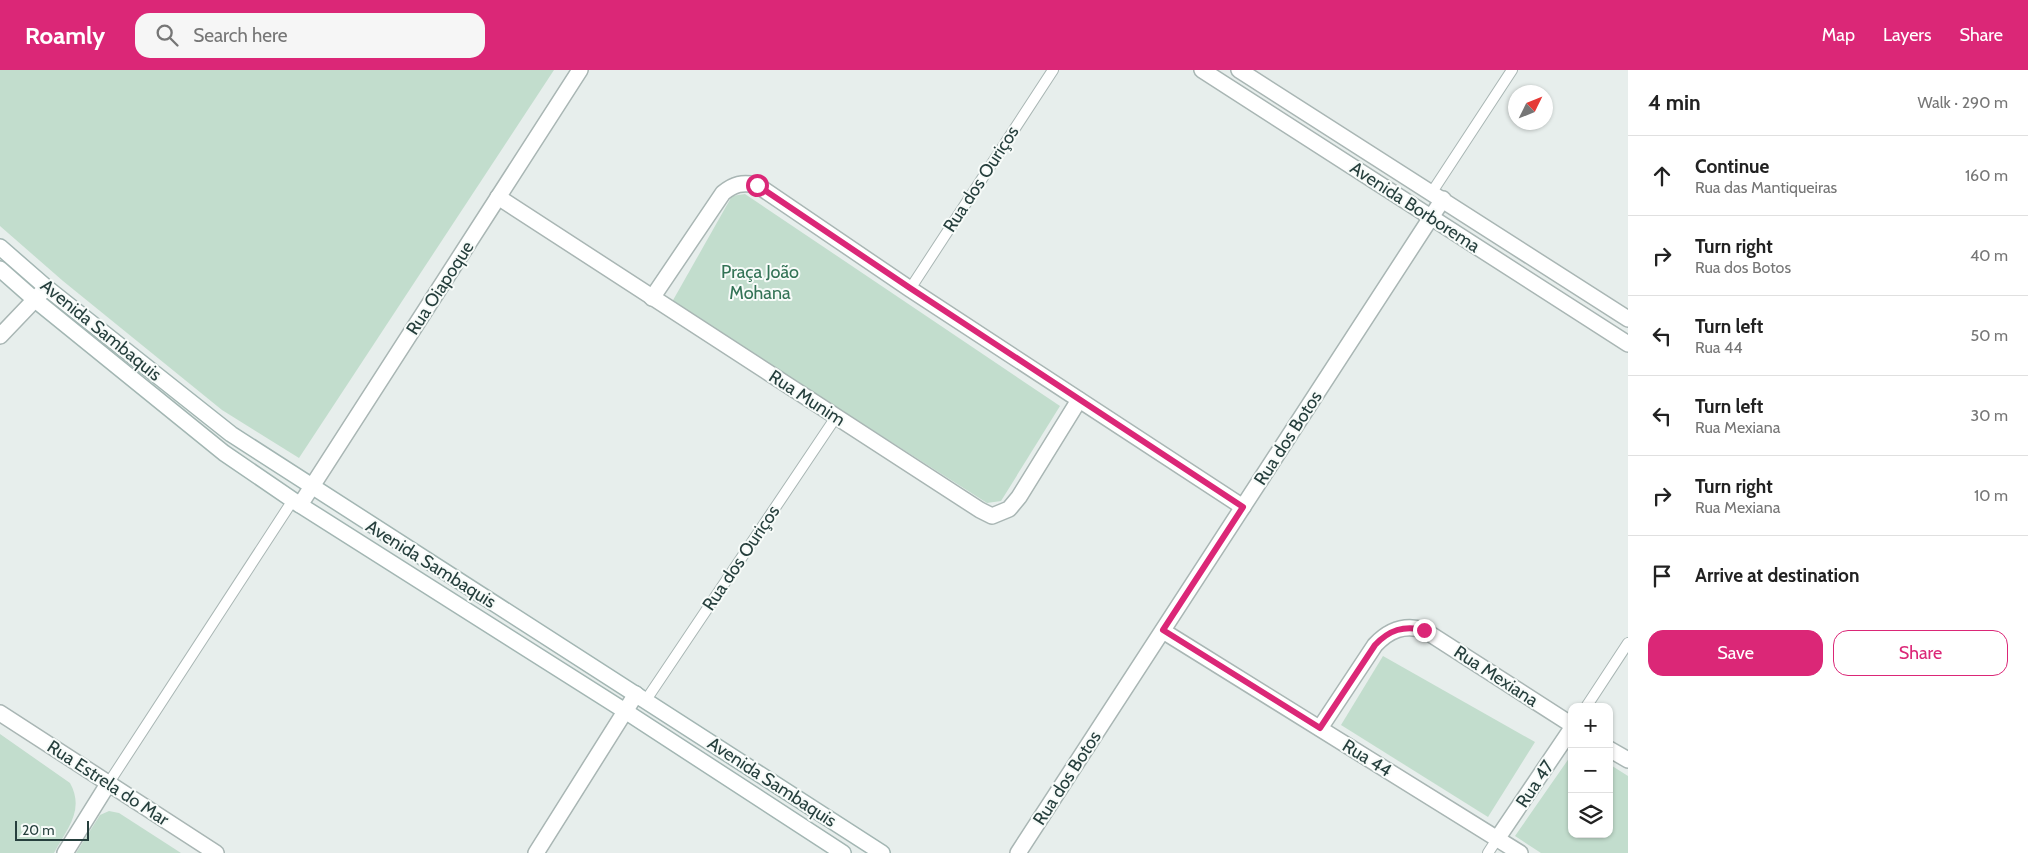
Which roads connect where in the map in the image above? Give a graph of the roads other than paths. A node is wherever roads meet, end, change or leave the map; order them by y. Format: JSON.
{"nodes":[{"id":1,"x":580,"y":70,"type":"edge"},
{"id":2,"x":1053,"y":70,"type":"edge"},
{"id":3,"x":1202,"y":70,"type":"edge"},
{"id":4,"x":1239,"y":70,"type":"edge"},
{"id":5,"x":1512,"y":70,"type":"edge"},
{"id":6,"x":1437,"y":196,"type":"junction"},
{"id":7,"x":498,"y":197,"type":"junction"},
{"id":8,"x":1432,"y":217,"type":"junction"},
{"id":9,"x":0,"y":247,"type":"edge"},
{"id":10,"x":0,"y":269,"type":"edge"},
{"id":11,"x":47,"y":288,"type":"junction"},
{"id":12,"x":910,"y":288,"type":"junction"},
{"id":13,"x":652,"y":298,"type":"junction"},
{"id":14,"x":34,"y":299,"type":"junction"},
{"id":15,"x":1628,"y":320,"type":"edge"},
{"id":16,"x":0,"y":336,"type":"edge"},
{"id":17,"x":1628,"y":344,"type":"edge"},
{"id":18,"x":1080,"y":400,"type":"junction"},
{"id":19,"x":836,"y":416,"type":"junction"},
{"id":20,"x":312,"y":488,"type":"junction"},
{"id":21,"x":297,"y":503,"type":"junction"},
{"id":22,"x":1243,"y":507,"type":"junction"},
{"id":23,"x":1163,"y":630,"type":"junction"},
{"id":24,"x":1628,"y":643,"type":"edge"},
{"id":25,"x":641,"y":697,"type":"junction"},
{"id":26,"x":1589,"y":703,"type":"edge"},
{"id":27,"x":625,"y":711,"type":"junction"},
{"id":28,"x":0,"y":713,"type":"edge"},
{"id":29,"x":1568,"y":724,"type":"edge"},
{"id":30,"x":1320,"y":728,"type":"junction"},
{"id":31,"x":1568,"y":733,"type":"edge"},
{"id":32,"x":1613,"y":751,"type":"edge"},
{"id":33,"x":1628,"y":760,"type":"edge"},
{"id":34,"x":108,"y":784,"type":"junction"},
{"id":35,"x":1497,"y":839,"type":"junction"},
{"id":36,"x":65,"y":853,"type":"edge"},
{"id":37,"x":216,"y":853,"type":"edge"},
{"id":38,"x":536,"y":853,"type":"edge"},
{"id":39,"x":844,"y":853,"type":"edge"},
{"id":40,"x":882,"y":853,"type":"edge"},
{"id":41,"x":1018,"y":853,"type":"edge"},
{"id":42,"x":1488,"y":853,"type":"edge"},
{"id":43,"x":1520,"y":853,"type":"edge"}],
"edges":[{"from":1,"to":7,"type":"street","name":"Rua Oiapoque"},
{"from":2,"to":12,"type":"lane","name":"Rua dos Ouriços"},
{"from":3,"to":8,"type":"street","name":"Avenida Borborema"},
{"from":4,"to":6,"type":"street","name":"Avenida Borborema"},
{"from":5,"to":6,"type":"lane","name":"Rua dos Botos"},
{"from":6,"to":8,"type":"street","name":"Rua dos Botos"},
{"from":6,"to":15,"type":"street","name":"Avenida Borborema"},
{"from":7,"to":13,"type":"street","name":"Rua Munim"},
{"from":7,"to":20,"type":"street","name":"Rua Oiapoque"},
{"from":8,"to":17,"type":"street","name":"Avenida Borborema"},
{"from":8,"to":22,"type":"street","name":"Rua dos Botos"},
{"from":9,"to":11,"type":"street","name":"Avenida Sambaquis"},
{"from":10,"to":14,"type":"street","name":"Avenida Sambaquis"},
{"from":11,"to":14,"type":"street"},
{"from":11,"to":20,"type":"street","name":"Avenida Sambaquis"},
{"from":12,"to":13,"type":"street"},
{"from":12,"to":18,"type":"street"},
{"from":13,"to":19,"type":"street","name":"Rua Munim"},
{"from":14,"to":16,"type":"street"},
{"from":14,"to":21,"type":"street","name":"Avenida Sambaquis"},
{"from":18,"to":19,"type":"street","name":"Rua Munim"},
{"from":18,"to":22,"type":"street"},
{"from":19,"to":25,"type":"lane","name":"Rua dos Ouriços"},
{"from":20,"to":21,"type":"street","name":"Rua Oiapoque"},
{"from":20,"to":25,"type":"street","name":"Avenida Sambaquis"},
{"from":21,"to":27,"type":"street","name":"Avenida Sambaquis"},
{"from":21,"to":34,"type":"lane"},
{"from":22,"to":23,"type":"street","name":"Rua dos Botos"},
{"from":23,"to":30,"type":"street","name":"Rua 44"},
{"from":23,"to":41,"type":"street","name":"Rua dos Botos"},
{"from":24,"to":26,"type":"lane"},
{"from":25,"to":27,"type":"street","name":"Rua dos Ouriços"},
{"from":25,"to":40,"type":"street","name":"Avenida Sambaquis"},
{"from":27,"to":38,"type":"street","name":"Rua dos Ouriços"},
{"from":27,"to":39,"type":"street","name":"Avenida Sambaquis"},
{"from":28,"to":34,"type":"street","name":"Rua Estrela do Mar"},
{"from":29,"to":30,"type":"street","name":"Rua Mexiana"},
{"from":30,"to":35,"type":"street","name":"Rua 44"},
{"from":31,"to":35,"type":"street","name":"Rua 47"},
{"from":32,"to":33,"type":"street"},
{"from":34,"to":36,"type":"street"},
{"from":34,"to":37,"type":"street","name":"Rua Estrela do Mar"},
{"from":35,"to":42,"type":"lane"},
{"from":35,"to":43,"type":"street","name":"Rua 44"}]}
